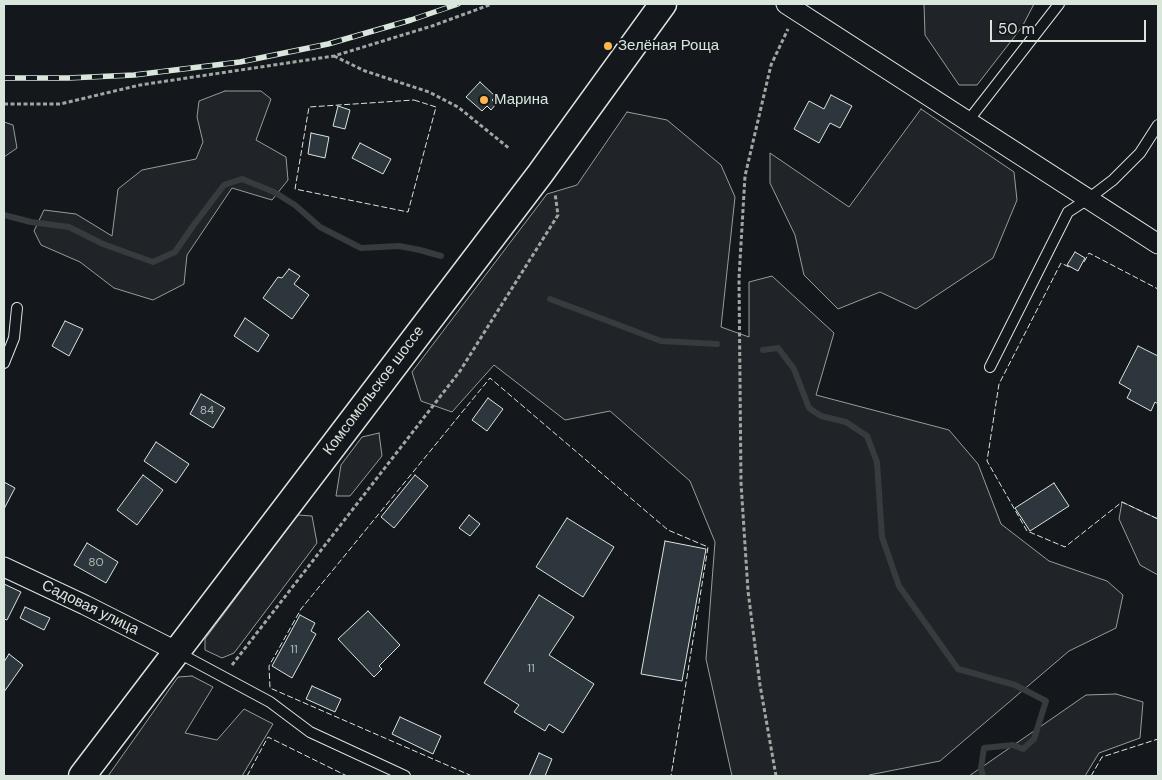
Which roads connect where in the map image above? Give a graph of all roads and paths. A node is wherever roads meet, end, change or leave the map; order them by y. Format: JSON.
{"nodes":[{"id":1,"x":492,"y":4,"type":"edge"},
{"id":2,"x":664,"y":4,"type":"edge"},
{"id":3,"x":1059,"y":4,"type":"edge"},
{"id":4,"x":791,"y":7,"type":"edge"},
{"id":5,"x":334,"y":56,"type":"junction"},
{"id":6,"x":4,"y":104,"type":"edge"},
{"id":7,"x":968,"y":121,"type":"junction"},
{"id":8,"x":1158,"y":125,"type":"edge"},
{"id":9,"x":510,"y":149,"type":"dead end"},
{"id":10,"x":554,"y":185,"type":"dead end"},
{"id":11,"x":1088,"y":199,"type":"junction"},
{"id":12,"x":1158,"y":244,"type":"edge"},
{"id":13,"x":17,"y":308,"type":"dead end"},
{"id":14,"x":4,"y":363,"type":"edge"},
{"id":15,"x":990,"y":368,"type":"dead end"},
{"id":16,"x":4,"y":567,"type":"edge"},
{"id":17,"x":176,"y":651,"type":"junction"},
{"id":18,"x":224,"y":677,"type":"junction"},
{"id":19,"x":82,"y":776,"type":"edge"},
{"id":20,"x":405,"y":776,"type":"edge"},
{"id":21,"x":776,"y":776,"type":"edge"}],
"edges":[{"from":1,"to":5,"type":"path"},
{"from":2,"to":17,"type":"main road","name":"Комсомольское шоссе"},
{"from":3,"to":7,"type":"lane"},
{"from":4,"to":7,"type":"street"},
{"from":4,"to":21,"type":"path"},
{"from":5,"to":6,"type":"path"},
{"from":5,"to":9,"type":"path"},
{"from":7,"to":11,"type":"street"},
{"from":8,"to":11,"type":"lane"},
{"from":10,"to":18,"type":"path"},
{"from":11,"to":12,"type":"street"},
{"from":11,"to":15,"type":"lane"},
{"from":13,"to":14,"type":"lane"},
{"from":16,"to":17,"type":"street","name":"Садовая улица"},
{"from":17,"to":18,"type":"lane"},
{"from":17,"to":19,"type":"main road","name":"Комсомольское шоссе"},
{"from":18,"to":20,"type":"lane"}]}
